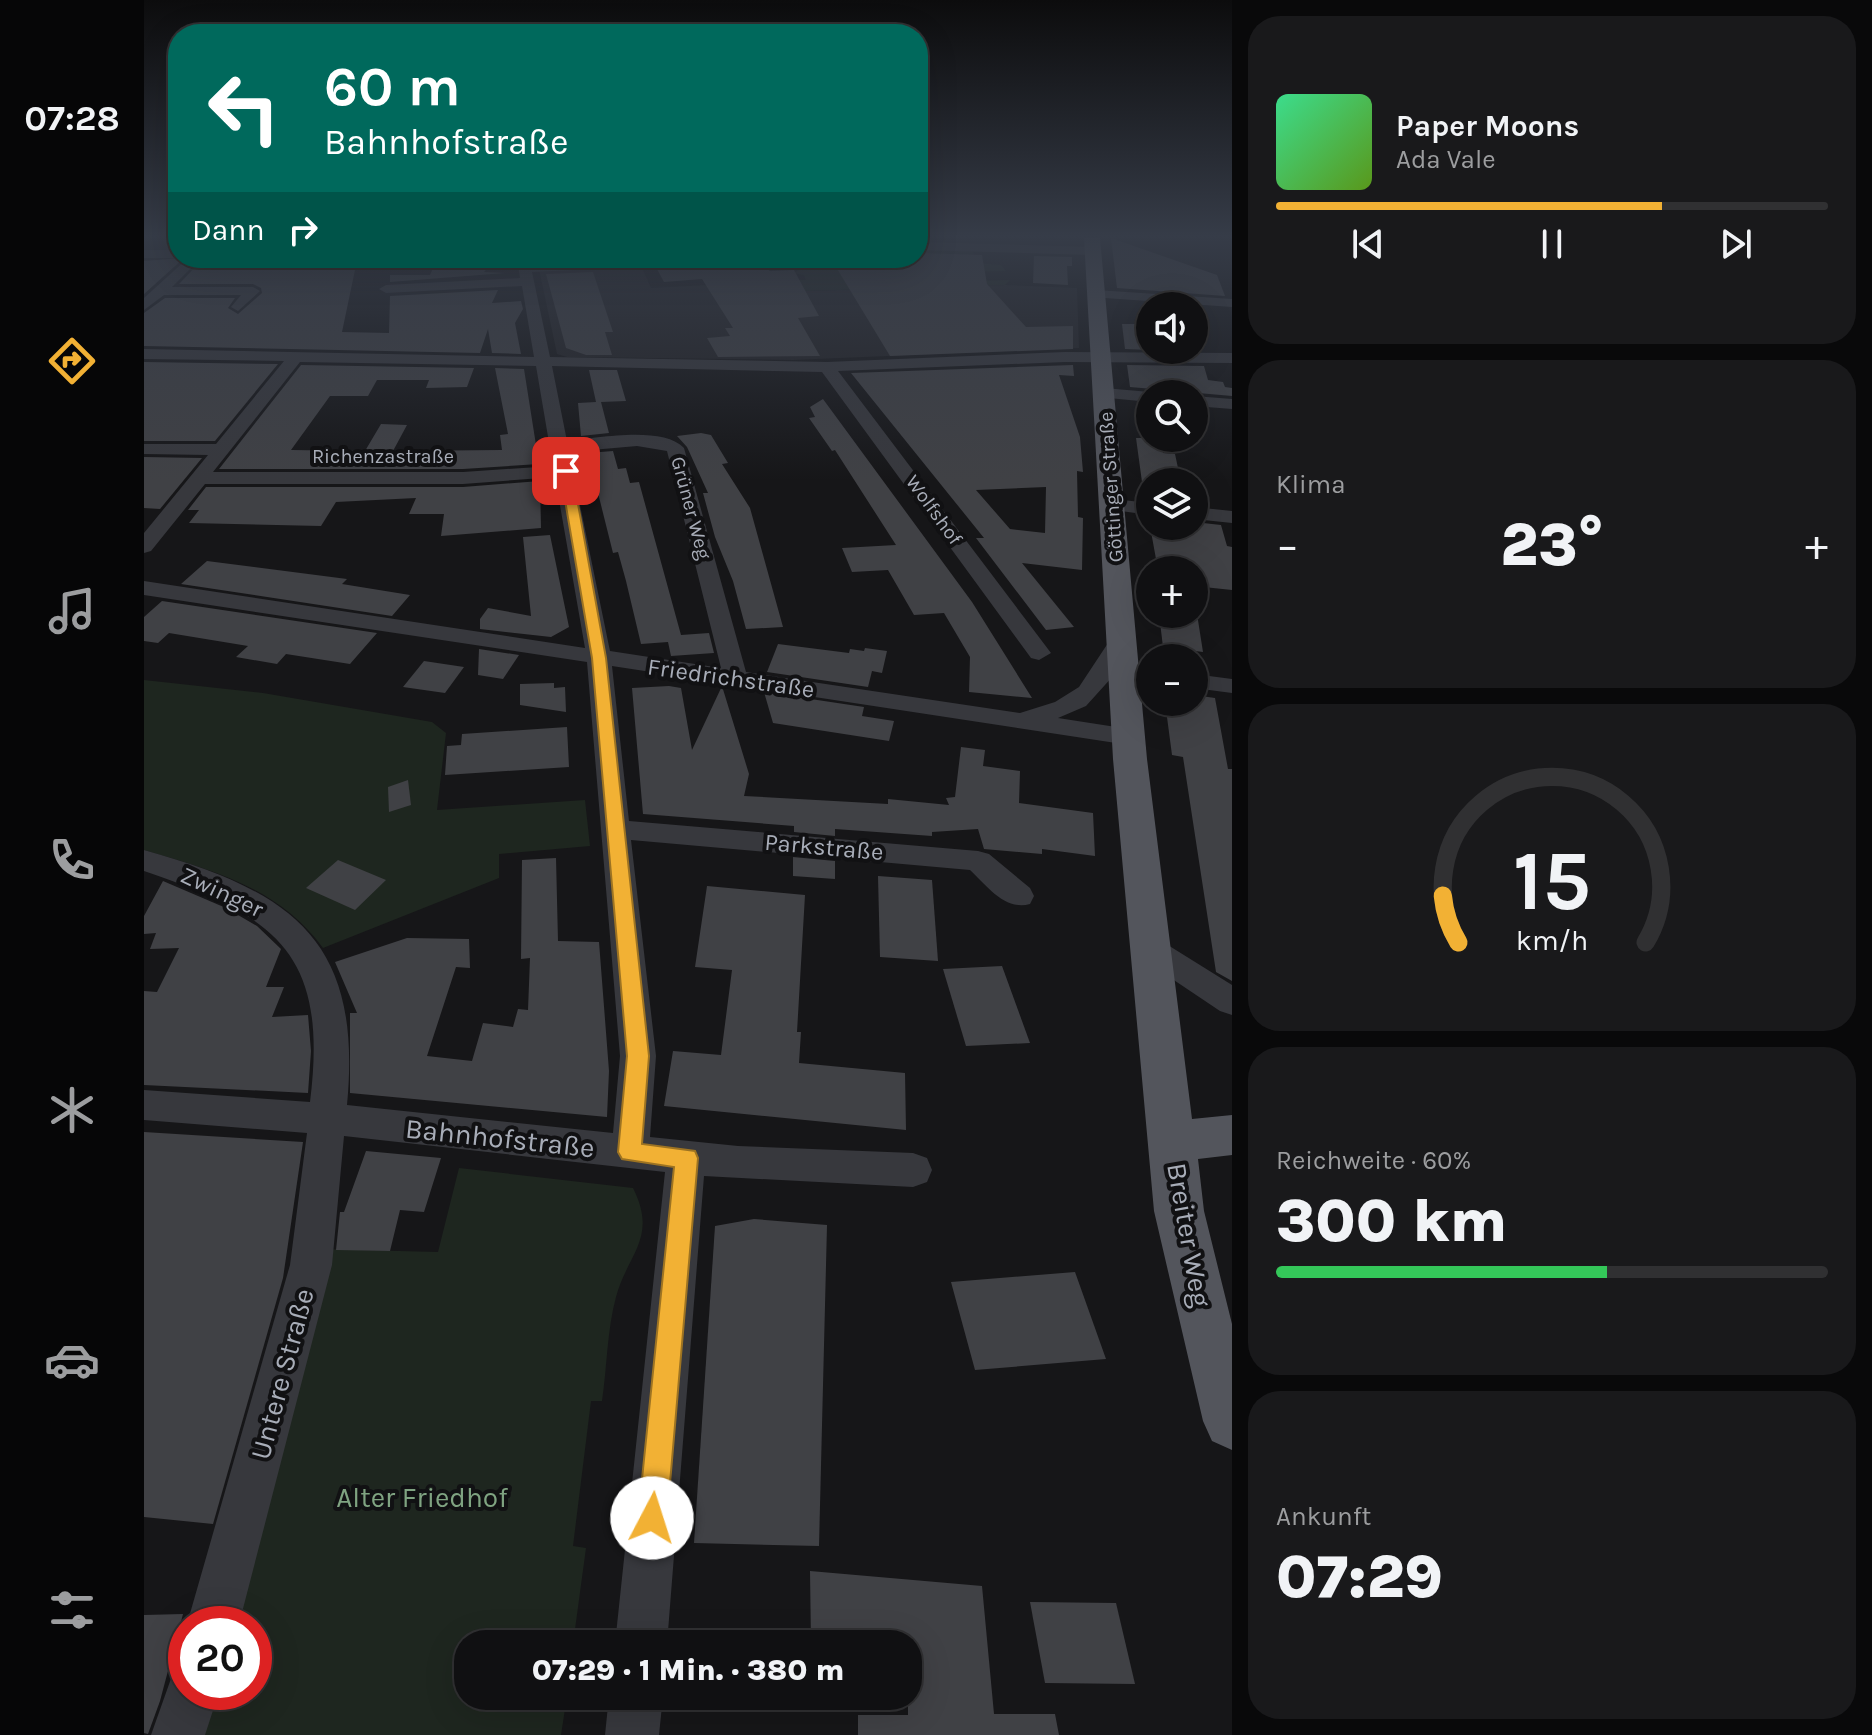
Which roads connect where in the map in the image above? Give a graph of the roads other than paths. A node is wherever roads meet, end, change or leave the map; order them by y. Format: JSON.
{"nodes":[{"id":1,"x":535,"y":319,"type":"edge"},
{"id":2,"x":1098,"y":319,"type":"edge"},
{"id":3,"x":144,"y":354,"type":"edge"},
{"id":4,"x":295,"y":358,"type":"junction"},
{"id":5,"x":1101,"y":358,"type":"junction"},
{"id":6,"x":1232,"y":358,"type":"edge"},
{"id":7,"x":543,"y":363,"type":"junction"},
{"id":8,"x":827,"y":367,"type":"junction"},
{"id":9,"x":1104,"y":393,"type":"junction"},
{"id":10,"x":1136,"y":396,"type":"edge"},
{"id":11,"x":1208,"y":402,"type":"edge"},
{"id":12,"x":1232,"y":404,"type":"edge"},
{"id":13,"x":562,"y":447,"type":"junction"},
{"id":14,"x":144,"y":449,"type":"edge"},
{"id":15,"x":221,"y":450,"type":"junction"},
{"id":16,"x":566,"y":471,"type":"junction"},
{"id":17,"x":199,"y":478,"type":"junction"},
{"id":18,"x":1113,"y":505,"type":"junction"},
{"id":19,"x":1136,"y":507,"type":"edge"},
{"id":20,"x":1208,"y":514,"type":"edge"},
{"id":21,"x":1232,"y":517,"type":"edge"},
{"id":22,"x":144,"y":547,"type":"edge"},
{"id":23,"x":144,"y":588,"type":"edge"},
{"id":24,"x":1122,"y":639,"type":"junction"},
{"id":25,"x":1039,"y":653,"type":"dead end"},
{"id":26,"x":599,"y":658,"type":"junction"},
{"id":27,"x":1136,"y":672,"type":"edge"},
{"id":28,"x":736,"y":679,"type":"junction"},
{"id":29,"x":1136,"y":682,"type":"edge"},
{"id":30,"x":1208,"y":683,"type":"edge"},
{"id":31,"x":1232,"y":686,"type":"edge"},
{"id":32,"x":1017,"y":720,"type":"junction"},
{"id":33,"x":1129,"y":737,"type":"junction"},
{"id":34,"x":615,"y":829,"type":"junction"},
{"id":35,"x":144,"y":860,"type":"edge"},
{"id":36,"x":1019,"y":896,"type":"dead end"},
{"id":37,"x":1152,"y":950,"type":"junction"},
{"id":38,"x":1232,"y":1002,"type":"edge"},
{"id":39,"x":144,"y":1105,"type":"edge"},
{"id":40,"x":327,"y":1119,"type":"junction"},
{"id":41,"x":1232,"y":1135,"type":"edge"},
{"id":42,"x":1172,"y":1141,"type":"junction"},
{"id":43,"x":630,"y":1152,"type":"junction"},
{"id":44,"x":686,"y":1158,"type":"junction"},
{"id":45,"x":913,"y":1170,"type":"dead end"},
{"id":46,"x":1232,"y":1421,"type":"edge"},
{"id":47,"x":218,"y":1606,"type":"edge"},
{"id":48,"x":642,"y":1630,"type":"edge"},
{"id":49,"x":186,"y":1710,"type":"edge"},
{"id":50,"x":635,"y":1710,"type":"edge"},
{"id":51,"x":178,"y":1735,"type":"edge"},
{"id":52,"x":632,"y":1735,"type":"edge"}],
"edges":[{"from":1,"to":7,"type":"street"},
{"from":2,"to":5,"type":"main road","name":"Göttinger Straße"},
{"from":3,"to":4,"type":"street"},
{"from":4,"to":7,"type":"street"},
{"from":4,"to":15,"type":"street"},
{"from":5,"to":6,"type":"street"},
{"from":5,"to":8,"type":"street"},
{"from":5,"to":9,"type":"main road","name":"Göttinger Straße"},
{"from":7,"to":8,"type":"street"},
{"from":7,"to":13,"type":"street"},
{"from":8,"to":25,"type":"street","name":"Wolfshof"},
{"from":9,"to":10,"type":"street"},
{"from":9,"to":18,"type":"main road","name":"Göttinger Straße"},
{"from":11,"to":12,"type":"street"},
{"from":13,"to":16,"type":"street"},
{"from":13,"to":28,"type":"street","name":"Grüner Weg"},
{"from":14,"to":15,"type":"street"},
{"from":15,"to":17,"type":"street"},
{"from":16,"to":17,"type":"street","name":"Richenzastraße"},
{"from":16,"to":26,"type":"street"},
{"from":17,"to":22,"type":"street"},
{"from":18,"to":19,"type":"street"},
{"from":18,"to":24,"type":"main road","name":"Göttinger Straße"},
{"from":20,"to":21,"type":"street"},
{"from":23,"to":26,"type":"street","name":"Friedrichstraße"},
{"from":24,"to":27,"type":"main road","name":"Göttinger Straße"},
{"from":24,"to":32,"type":"street"},
{"from":26,"to":28,"type":"street","name":"Friedrichstraße"},
{"from":26,"to":34,"type":"street"},
{"from":28,"to":32,"type":"street","name":"Friedrichstraße"},
{"from":29,"to":33,"type":"main road","name":"Göttinger Straße"},
{"from":30,"to":31,"type":"street"},
{"from":32,"to":33,"type":"street","name":"Friedrichstraße"},
{"from":33,"to":37,"type":"main road","name":"Göttinger Straße"},
{"from":34,"to":36,"type":"street","name":"Parkstraße"},
{"from":34,"to":43,"type":"street"},
{"from":35,"to":40,"type":"street","name":"Zwinger"},
{"from":37,"to":38,"type":"street"},
{"from":37,"to":42,"type":"main road","name":"Breiter Weg"},
{"from":39,"to":40,"type":"street","name":"Bahnhofstraße"},
{"from":40,"to":43,"type":"street","name":"Bahnhofstraße"},
{"from":40,"to":47,"type":"street","name":"Untere Straße"},
{"from":41,"to":42,"type":"main road"},
{"from":42,"to":46,"type":"main road","name":"Breiter Weg"},
{"from":43,"to":44,"type":"street","name":"Bahnhofstraße"},
{"from":44,"to":45,"type":"street","name":"Bahnhofstraße"},
{"from":44,"to":48,"type":"street"},
{"from":49,"to":51,"type":"street"},
{"from":50,"to":52,"type":"street"}]}
